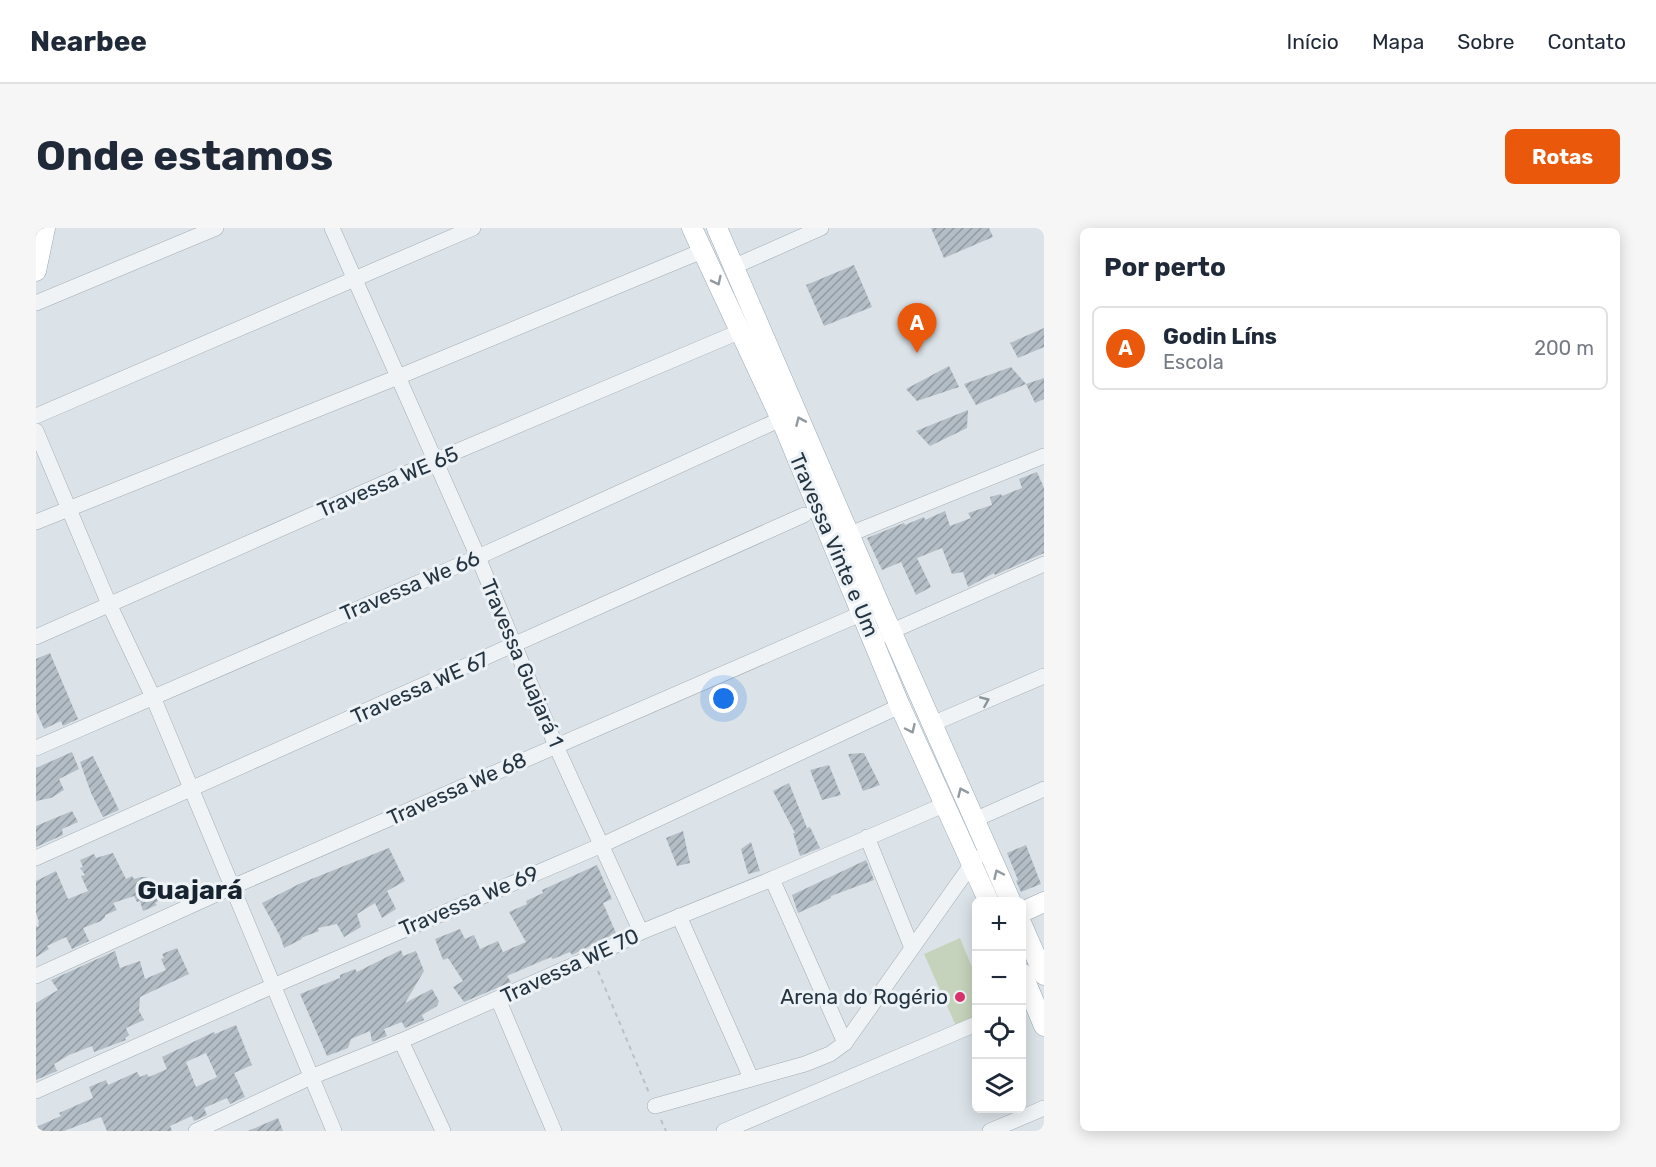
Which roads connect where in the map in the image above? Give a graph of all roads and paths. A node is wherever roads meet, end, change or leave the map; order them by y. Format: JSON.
{"nodes":[{"id":1,"x":45,"y":228,"type":"edge"},
{"id":2,"x":216,"y":228,"type":"edge"},
{"id":3,"x":332,"y":228,"type":"edge"},
{"id":4,"x":473,"y":228,"type":"edge"},
{"id":5,"x":692,"y":228,"type":"edge"},
{"id":6,"x":717,"y":228,"type":"edge"},
{"id":7,"x":821,"y":228,"type":"edge"},
{"id":8,"x":702,"y":251,"type":"junction"},
{"id":9,"x":734,"y":267,"type":"junction"},
{"id":10,"x":36,"y":271,"type":"edge"},
{"id":11,"x":355,"y":279,"type":"junction"},
{"id":12,"x":36,"y":303,"type":"edge"},
{"id":13,"x":741,"y":331,"type":"junction"},
{"id":14,"x":398,"y":377,"type":"junction"},
{"id":15,"x":36,"y":416,"type":"edge"},
{"id":16,"x":781,"y":419,"type":"junction"},
{"id":17,"x":36,"y":431,"type":"edge"},
{"id":18,"x":1044,"y":456,"type":"edge"},
{"id":19,"x":434,"y":461,"type":"junction"},
{"id":20,"x":69,"y":508,"type":"junction"},
{"id":21,"x":804,"y":515,"type":"dead end"},
{"id":22,"x":36,"y":522,"type":"edge"},
{"id":23,"x":850,"y":534,"type":"junction"},
{"id":24,"x":478,"y":556,"type":"junction"},
{"id":25,"x":860,"y":558,"type":"junction"},
{"id":26,"x":1044,"y":564,"type":"edge"},
{"id":27,"x":842,"y":566,"type":"junction"},
{"id":28,"x":109,"y":603,"type":"junction"},
{"id":29,"x":880,"y":606,"type":"junction"},
{"id":30,"x":861,"y":613,"type":"junction"},
{"id":31,"x":892,"y":631,"type":"junction"},
{"id":32,"x":36,"y":637,"type":"edge"},
{"id":33,"x":874,"y":639,"type":"junction"},
{"id":34,"x":513,"y":646,"type":"junction"},
{"id":35,"x":908,"y":670,"type":"junction"},
{"id":36,"x":1044,"y":675,"type":"edge"},
{"id":37,"x":889,"y":677,"type":"junction"},
{"id":38,"x":153,"y":697,"type":"junction"},
{"id":39,"x":900,"y":706,"type":"junction"},
{"id":40,"x":932,"y":724,"type":"junction"},
{"id":41,"x":555,"y":746,"type":"junction"},
{"id":42,"x":36,"y":748,"type":"edge"},
{"id":43,"x":1044,"y":789,"type":"edge"},
{"id":44,"x":191,"y":790,"type":"junction"},
{"id":45,"x":946,"y":804,"type":"junction"},
{"id":46,"x":974,"y":820,"type":"junction"},
{"id":47,"x":867,"y":837,"type":"junction"},
{"id":48,"x":602,"y":844,"type":"junction"},
{"id":49,"x":986,"y":846,"type":"junction"},
{"id":50,"x":36,"y":858,"type":"edge"},
{"id":51,"x":972,"y":863,"type":"junction"},
{"id":52,"x":772,"y":879,"type":"junction"},
{"id":53,"x":232,"y":887,"type":"junction"},
{"id":54,"x":987,"y":897,"type":"edge"},
{"id":55,"x":1009,"y":897,"type":"edge"},
{"id":56,"x":1044,"y":902,"type":"edge"},
{"id":57,"x":1026,"y":910,"type":"edge"},
{"id":58,"x":679,"y":916,"type":"junction"},
{"id":59,"x":641,"y":932,"type":"junction"},
{"id":60,"x":1026,"y":934,"type":"edge"},
{"id":61,"x":912,"y":948,"type":"junction"},
{"id":62,"x":592,"y":957,"type":"junction"},
{"id":63,"x":1044,"y":975,"type":"edge"},
{"id":64,"x":36,"y":976,"type":"edge"},
{"id":65,"x":273,"y":986,"type":"junction"},
{"id":66,"x":498,"y":999,"type":"junction"},
{"id":67,"x":1027,"y":1003,"type":"edge"},
{"id":68,"x":972,"y":1026,"type":"edge"},
{"id":69,"x":1044,"y":1026,"type":"edge"},
{"id":70,"x":401,"y":1041,"type":"junction"},
{"id":71,"x":845,"y":1043,"type":"junction"},
{"id":72,"x":311,"y":1077,"type":"junction"},
{"id":73,"x":751,"y":1078,"type":"junction"},
{"id":74,"x":36,"y":1091,"type":"edge"},
{"id":75,"x":655,"y":1106,"type":"joint"},
{"id":76,"x":1044,"y":1108,"type":"edge"},
{"id":77,"x":221,"y":1126,"type":"edge"},
{"id":78,"x":196,"y":1131,"type":"edge"},
{"id":79,"x":334,"y":1131,"type":"edge"},
{"id":80,"x":443,"y":1131,"type":"edge"},
{"id":81,"x":554,"y":1131,"type":"edge"},
{"id":82,"x":724,"y":1131,"type":"edge"},
{"id":83,"x":990,"y":1131,"type":"edge"}],
"edges":[{"from":1,"to":10,"type":"main road"},
{"from":2,"to":12,"type":"street"},
{"from":3,"to":11,"type":"street","name":"Travessa Guajará 1"},
{"from":4,"to":11,"type":"street"},
{"from":5,"to":8,"type":"main road","name":"Travessa Vinte e Um"},
{"from":6,"to":9,"type":"main road","name":"Travessa Vinte e Um"},
{"from":7,"to":9,"type":"street"},
{"from":8,"to":13,"type":"main road","name":"Travessa Vinte e Um","one_way":true},
{"from":8,"to":14,"type":"street"},
{"from":23,"to":9,"type":"main road","name":"Travessa Vinte e Um","one_way":true},
{"from":11,"to":14,"type":"street","name":"Travessa Guajará 1"},
{"from":11,"to":15,"type":"street"},
{"from":13,"to":16,"type":"main road","name":"Travessa Vinte e Um"},
{"from":13,"to":19,"type":"street","name":"Travessa WE 65"},
{"from":14,"to":19,"type":"street","name":"Travessa Guajará 1"},
{"from":14,"to":20,"type":"street"},
{"from":16,"to":24,"type":"street","name":"Travessa We 66"},
{"from":16,"to":27,"type":"main road","name":"Travessa Vinte e Um"},
{"from":17,"to":20,"type":"street"},
{"from":18,"to":23,"type":"street"},
{"from":19,"to":24,"type":"street","name":"Travessa Guajará 1"},
{"from":19,"to":28,"type":"street","name":"Travessa WE 65"},
{"from":20,"to":22,"type":"street"},
{"from":20,"to":28,"type":"street"},
{"from":21,"to":34,"type":"street","name":"Travessa WE 67"},
{"from":23,"to":25,"type":"main road","name":"Travessa Vinte e Um"},
{"from":24,"to":34,"type":"street","name":"Travessa Guajará 1"},
{"from":24,"to":38,"type":"street","name":"Travessa We 66"},
{"from":25,"to":27,"type":"main road"},
{"from":25,"to":29,"type":"main road","name":"Travessa Vinte e Um"},
{"from":26,"to":31,"type":"street"},
{"from":27,"to":30,"type":"main road","name":"Travessa Vinte e Um"},
{"from":28,"to":32,"type":"street","name":"Travessa WE 65"},
{"from":28,"to":38,"type":"street"},
{"from":29,"to":30,"type":"street","name":"Travessa We 68"},
{"from":29,"to":31,"type":"main road","name":"Travessa Vinte e Um"},
{"from":30,"to":33,"type":"main road","name":"Travessa Vinte e Um"},
{"from":30,"to":41,"type":"street","name":"Travessa We 68"},
{"from":31,"to":33,"type":"street"},
{"from":31,"to":35,"type":"main road","name":"Travessa Vinte e Um"},
{"from":33,"to":37,"type":"main road","name":"Travessa Vinte e Um"},
{"from":34,"to":41,"type":"street","name":"Travessa Guajará 1"},
{"from":34,"to":44,"type":"street","name":"Travessa WE 67"},
{"from":35,"to":37,"type":"main road"},
{"from":35,"to":40,"type":"main road","name":"Travessa Vinte e Um"},
{"from":40,"to":36,"type":"street","one_way":true},
{"from":37,"to":39,"type":"main road","name":"Travessa Vinte e Um"},
{"from":38,"to":42,"type":"street","name":"Travessa We 66"},
{"from":38,"to":44,"type":"street"},
{"from":39,"to":45,"type":"main road","name":"Travessa Vinte e Um","one_way":true},
{"from":39,"to":48,"type":"street","name":"Travessa We 69"},
{"from":46,"to":40,"type":"main road","name":"Travessa Vinte e Um","one_way":true},
{"from":41,"to":48,"type":"street","name":"Travessa Guajará 1"},
{"from":41,"to":53,"type":"street","name":"Travessa We 68"},
{"from":43,"to":46,"type":"street"},
{"from":44,"to":50,"type":"street","name":"Travessa WE 67"},
{"from":44,"to":53,"type":"street"},
{"from":45,"to":47,"type":"street","name":"Travessa WE 70"},
{"from":45,"to":51,"type":"main road","name":"Travessa Vinte e Um"},
{"from":46,"to":49,"type":"main road","name":"Travessa Vinte e Um"},
{"from":47,"to":52,"type":"street","name":"Travessa WE 70"},
{"from":47,"to":61,"type":"street"},
{"from":48,"to":59,"type":"street","name":"Travessa Guajará 1"},
{"from":48,"to":65,"type":"street","name":"Travessa We 69"},
{"from":49,"to":51,"type":"street"},
{"from":55,"to":49,"type":"main road","name":"Travessa Vinte e Um","one_way":true},
{"from":51,"to":54,"type":"main road","name":"Travessa Vinte e Um"},
{"from":51,"to":61,"type":"street"},
{"from":52,"to":58,"type":"street","name":"Travessa WE 70"},
{"from":52,"to":71,"type":"street"},
{"from":53,"to":64,"type":"street","name":"Travessa We 68"},
{"from":53,"to":65,"type":"street"},
{"from":56,"to":57,"type":"main road"},
{"from":58,"to":59,"type":"street","name":"Travessa WE 70"},
{"from":58,"to":73,"type":"street"},
{"from":59,"to":62,"type":"street","name":"Travessa WE 70"},
{"from":60,"to":63,"type":"main road"},
{"from":61,"to":71,"type":"street"},
{"from":62,"to":66,"type":"street","name":"Travessa WE 70"},
{"from":62,"to":75,"type":"path"},
{"from":65,"to":72,"type":"street"},
{"from":65,"to":74,"type":"street","name":"Travessa We 69"},
{"from":66,"to":70,"type":"street","name":"Travessa WE 70"},
{"from":66,"to":81,"type":"street"},
{"from":67,"to":69,"type":"main road"},
{"from":68,"to":82,"type":"street"},
{"from":70,"to":72,"type":"street","name":"Travessa WE 70"},
{"from":70,"to":80,"type":"street"},
{"from":71,"to":73,"type":"street"},
{"from":72,"to":77,"type":"street","name":"Travessa WE 70"},
{"from":72,"to":79,"type":"street"},
{"from":73,"to":75,"type":"street"},
{"from":76,"to":83,"type":"street"},
{"from":77,"to":78,"type":"street","name":"Travessa WE 70"}]}
